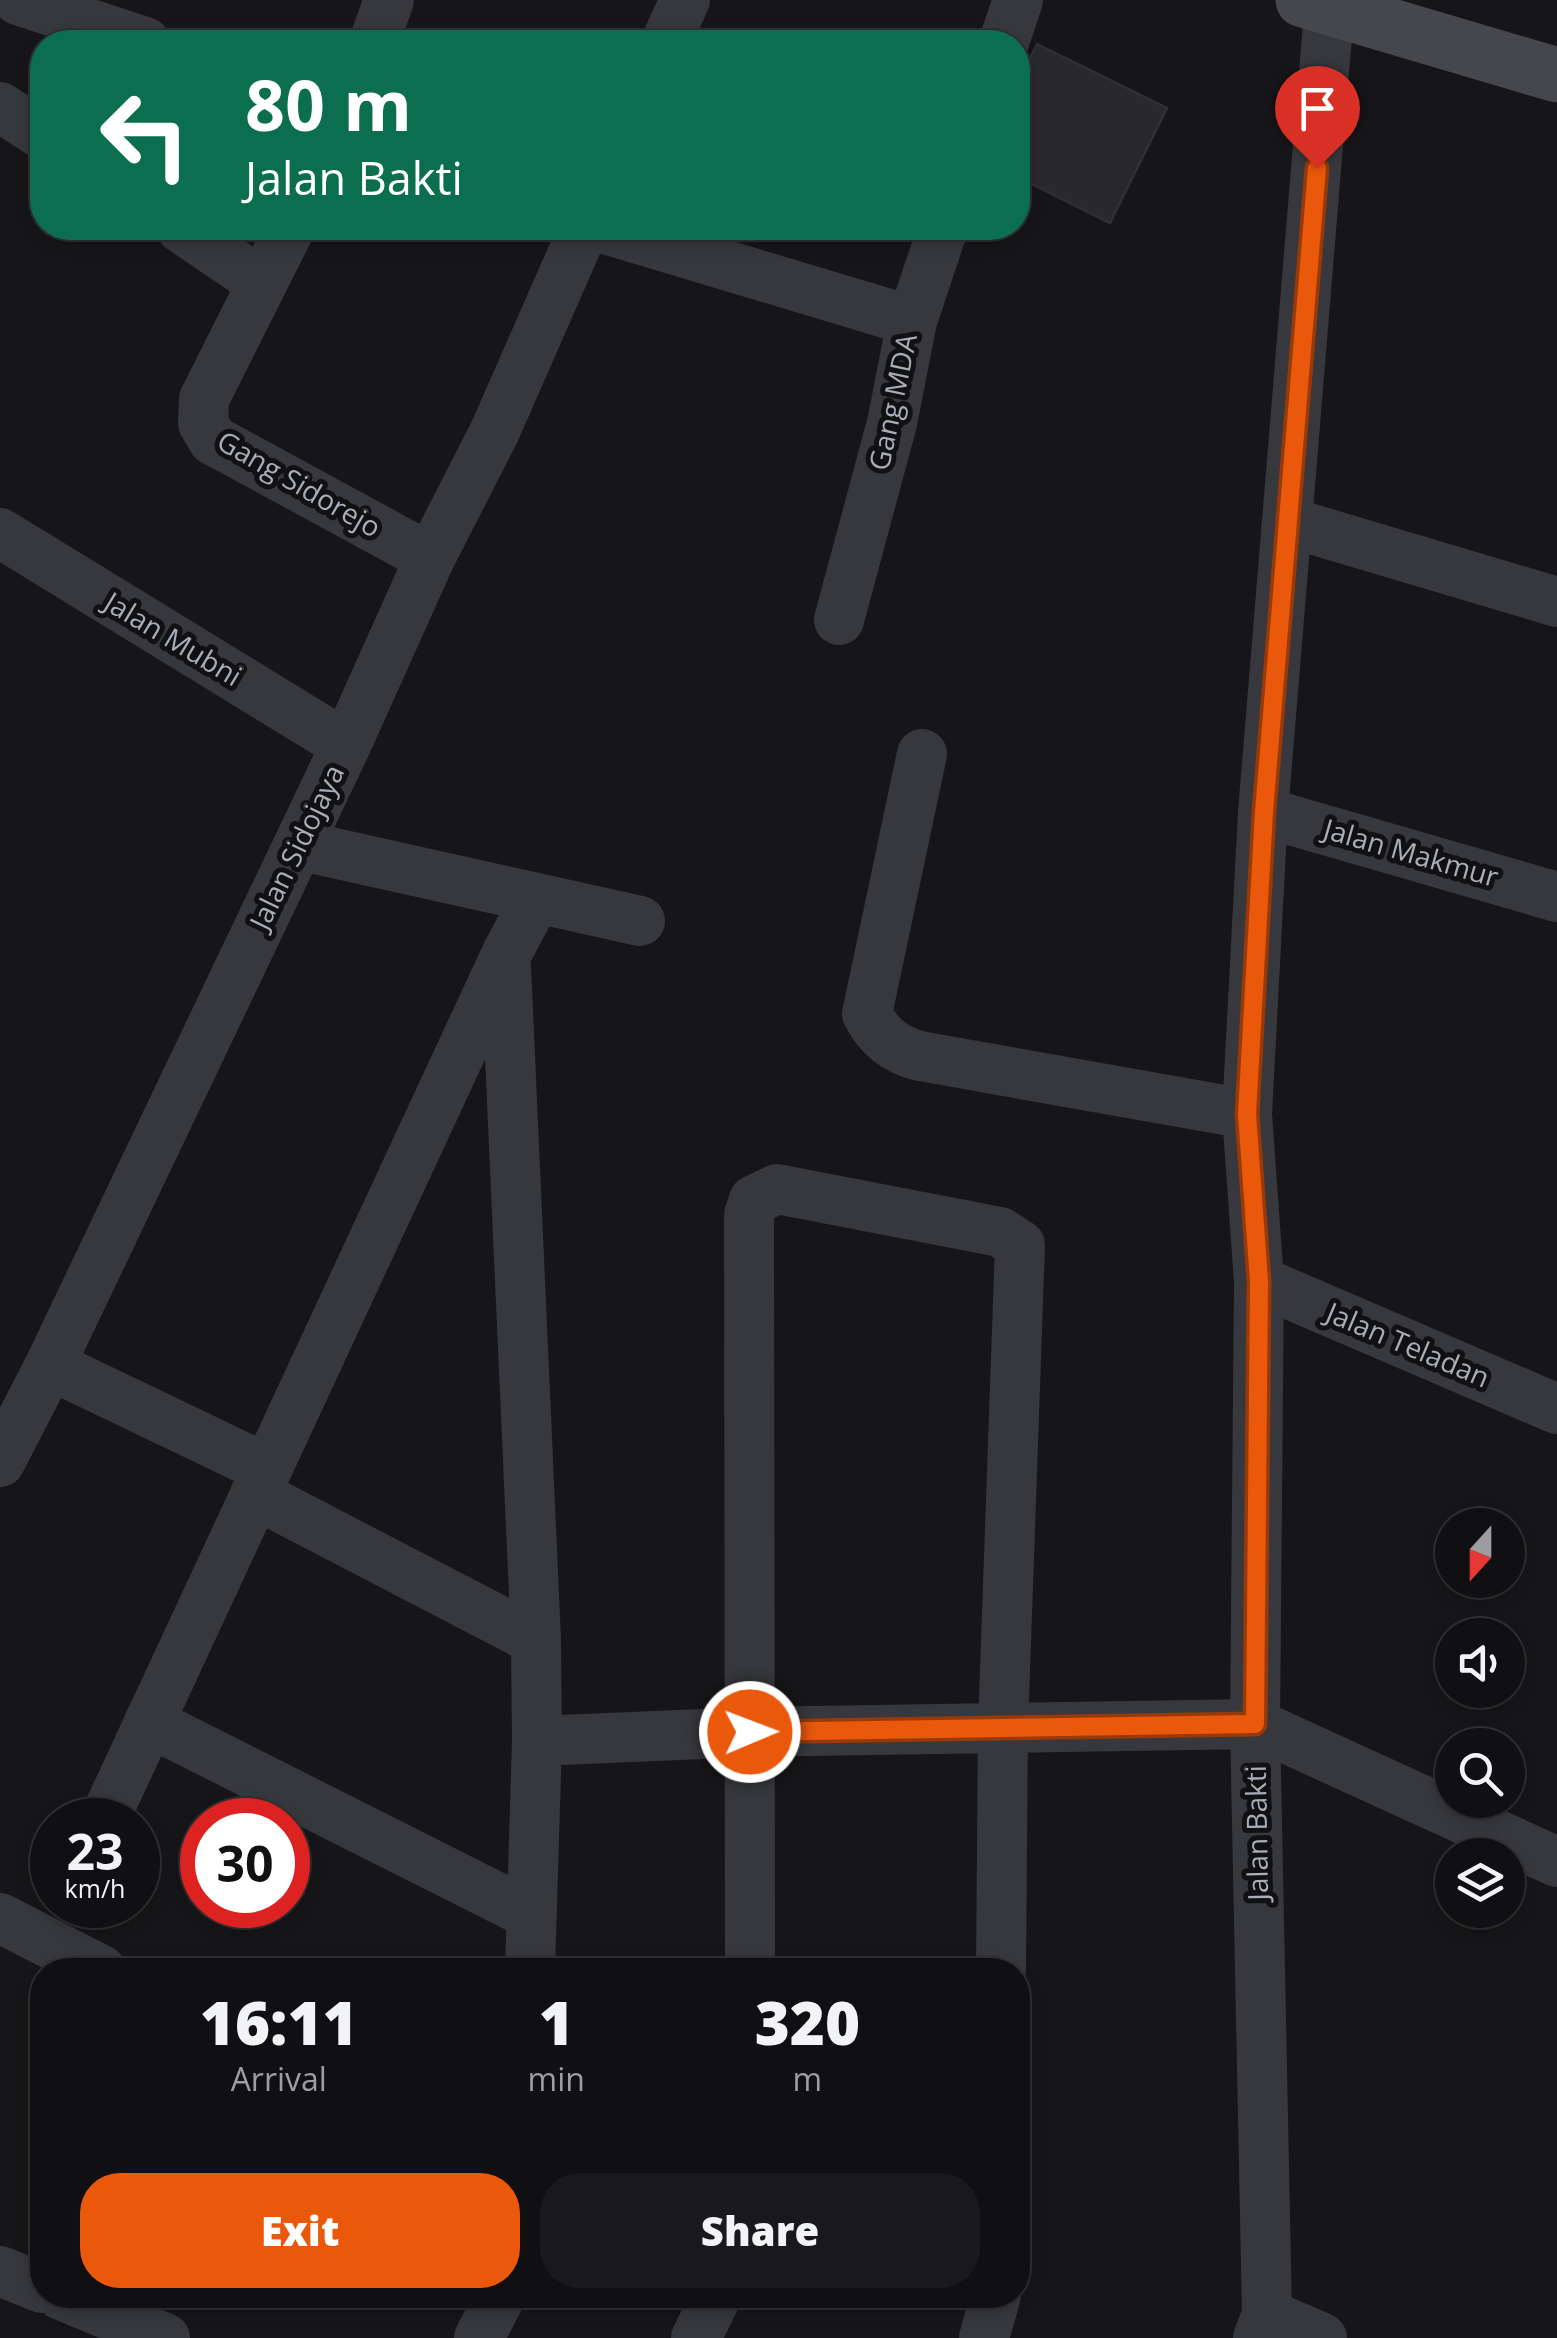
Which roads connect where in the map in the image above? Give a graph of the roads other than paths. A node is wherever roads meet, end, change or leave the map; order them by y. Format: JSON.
{"nodes":[{"id":1,"x":18,"y":0,"type":"edge"},
{"id":2,"x":389,"y":0,"type":"edge"},
{"id":3,"x":685,"y":0,"type":"edge"},
{"id":4,"x":1018,"y":0,"type":"edge"},
{"id":5,"x":1321,"y":3,"type":"edge"},
{"id":6,"x":109,"y":30,"type":"edge"},
{"id":7,"x":378,"y":30,"type":"edge"},
{"id":8,"x":671,"y":30,"type":"edge"},
{"id":9,"x":1008,"y":30,"type":"edge"},
{"id":10,"x":1557,"y":76,"type":"edge"},
{"id":11,"x":0,"y":108,"type":"edge"},
{"id":12,"x":30,"y":127,"type":"edge"},
{"id":13,"x":199,"y":240,"type":"edge"},
{"id":14,"x":284,"y":240,"type":"edge"},
{"id":15,"x":579,"y":240,"type":"edge"},
{"id":16,"x":642,"y":240,"type":"edge"},
{"id":17,"x":939,"y":240,"type":"edge"},
{"id":18,"x":262,"y":283,"type":"junction"},
{"id":19,"x":912,"y":322,"type":"junction"},
{"id":20,"x":1288,"y":522,"type":"junction"},
{"id":21,"x":0,"y":534,"type":"edge"},
{"id":22,"x":430,"y":558,"type":"junction"},
{"id":23,"x":1557,"y":602,"type":"edge"},
{"id":24,"x":839,"y":620,"type":"dead end"},
{"id":25,"x":346,"y":745,"type":"junction"},
{"id":26,"x":922,"y":754,"type":"dead end"},
{"id":27,"x":1264,"y":812,"type":"junction"},
{"id":28,"x":298,"y":845,"type":"junction"},
{"id":29,"x":1557,"y":897,"type":"edge"},
{"id":30,"x":536,"y":898,"type":"junction"},
{"id":31,"x":640,"y":921,"type":"dead end"},
{"id":32,"x":506,"y":955,"type":"junction"},
{"id":33,"x":1247,"y":1114,"type":"junction"},
{"id":34,"x":1259,"y":1281,"type":"junction"},
{"id":35,"x":50,"y":1365,"type":"junction"},
{"id":36,"x":1557,"y":1410,"type":"edge"},
{"id":37,"x":0,"y":1462,"type":"edge"},
{"id":38,"x":261,"y":1481,"type":"junction"},
{"id":39,"x":536,"y":1640,"type":"junction"},
{"id":40,"x":149,"y":1722,"type":"junction"},
{"id":41,"x":1255,"y":1724,"type":"junction"},
{"id":42,"x":1003,"y":1727,"type":"junction"},
{"id":43,"x":750,"y":1732,"type":"junction"},
{"id":44,"x":537,"y":1741,"type":"junction"},
{"id":45,"x":114,"y":1798,"type":"edge"},
{"id":46,"x":1557,"y":1862,"type":"edge"},
{"id":47,"x":530,"y":1914,"type":"junction"},
{"id":48,"x":0,"y":1918,"type":"edge"},
{"id":49,"x":30,"y":1921,"type":"edge"},
{"id":50,"x":61,"y":1928,"type":"edge"},
{"id":51,"x":90,"y":1958,"type":"edge"},
{"id":52,"x":530,"y":1958,"type":"edge"},
{"id":53,"x":750,"y":1958,"type":"edge"},
{"id":54,"x":1001,"y":1958,"type":"edge"},
{"id":55,"x":0,"y":2270,"type":"edge"},
{"id":56,"x":30,"y":2283,"type":"edge"},
{"id":57,"x":91,"y":2308,"type":"edge"},
{"id":58,"x":494,"y":2308,"type":"edge"},
{"id":59,"x":711,"y":2308,"type":"edge"},
{"id":60,"x":992,"y":2308,"type":"edge"},
{"id":61,"x":1262,"y":2326,"type":"edge"},
{"id":62,"x":164,"y":2338,"type":"edge"},
{"id":63,"x":479,"y":2338,"type":"edge"},
{"id":64,"x":696,"y":2338,"type":"edge"},
{"id":65,"x":984,"y":2338,"type":"edge"},
{"id":66,"x":1322,"y":2338,"type":"edge"}],
"edges":[{"from":1,"to":6,"type":"street"},
{"from":2,"to":7,"type":"street"},
{"from":3,"to":8,"type":"street"},
{"from":4,"to":9,"type":"street"},
{"from":5,"to":10,"type":"main road"},
{"from":5,"to":20,"type":"street","name":"Jalan Bakti"},
{"from":11,"to":12,"type":"street"},
{"from":13,"to":18,"type":"street"},
{"from":14,"to":18,"type":"street","name":"Gang Sidorejo"},
{"from":15,"to":22,"type":"street","name":"Jalan Sidojaya"},
{"from":16,"to":19,"type":"street","name":"Gang MDA"},
{"from":17,"to":19,"type":"street"},
{"from":18,"to":22,"type":"street","name":"Gang Sidorejo"},
{"from":19,"to":24,"type":"street","name":"Gang MDA"},
{"from":20,"to":23,"type":"street"},
{"from":20,"to":27,"type":"street","name":"Jalan Bakti"},
{"from":21,"to":25,"type":"street","name":"Jalan Mubni"},
{"from":22,"to":25,"type":"street","name":"Jalan Sidojaya"},
{"from":25,"to":28,"type":"street","name":"Jalan Sidojaya"},
{"from":26,"to":33,"type":"street"},
{"from":27,"to":29,"type":"street","name":"Jalan Makmur"},
{"from":27,"to":33,"type":"street","name":"Jalan Bakti"},
{"from":28,"to":30,"type":"street"},
{"from":28,"to":35,"type":"street","name":"Jalan Sidojaya"},
{"from":30,"to":31,"type":"street"},
{"from":30,"to":32,"type":"street"},
{"from":32,"to":38,"type":"street"},
{"from":32,"to":39,"type":"street"},
{"from":33,"to":34,"type":"street","name":"Jalan Bakti"},
{"from":34,"to":36,"type":"street","name":"Jalan Teladan"},
{"from":34,"to":41,"type":"street","name":"Jalan Bakti"},
{"from":35,"to":37,"type":"street","name":"Jalan Sidojaya"},
{"from":35,"to":38,"type":"street"},
{"from":38,"to":39,"type":"street"},
{"from":38,"to":40,"type":"street"},
{"from":39,"to":44,"type":"street"},
{"from":40,"to":45,"type":"street"},
{"from":40,"to":47,"type":"street"},
{"from":41,"to":42,"type":"street"},
{"from":41,"to":46,"type":"street"},
{"from":41,"to":61,"type":"street","name":"Jalan Bakti"},
{"from":42,"to":43,"type":"street"},
{"from":42,"to":43,"type":"street"},
{"from":42,"to":54,"type":"street"},
{"from":43,"to":44,"type":"street"},
{"from":43,"to":53,"type":"street"},
{"from":44,"to":47,"type":"street"},
{"from":47,"to":52,"type":"street"},
{"from":48,"to":49,"type":"street"},
{"from":50,"to":51,"type":"street"},
{"from":55,"to":56,"type":"street"},
{"from":57,"to":62,"type":"street"},
{"from":58,"to":63,"type":"street"},
{"from":59,"to":64,"type":"street"},
{"from":60,"to":65,"type":"street"},
{"from":61,"to":66,"type":"street"}]}
